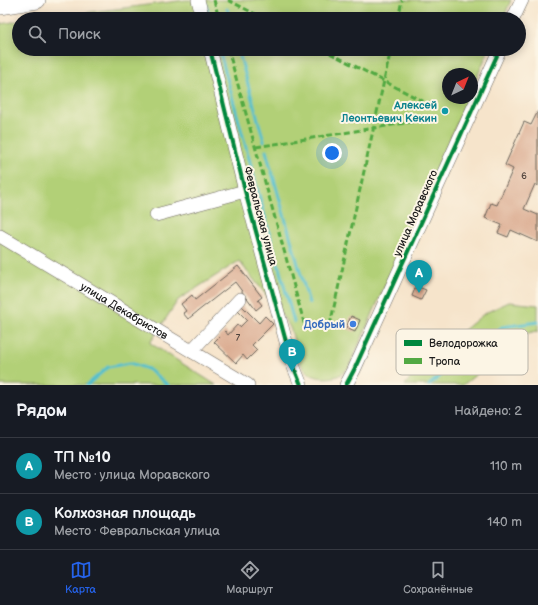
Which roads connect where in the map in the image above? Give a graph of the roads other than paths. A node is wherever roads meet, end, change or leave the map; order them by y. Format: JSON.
{"nodes":[{"id":1,"x":37,"y":0,"type":"edge"},
{"id":2,"x":198,"y":0,"type":"edge"},
{"id":3,"x":522,"y":0,"type":"edge"},
{"id":4,"x":0,"y":6,"type":"edge"},
{"id":5,"x":201,"y":12,"type":"edge"},
{"id":6,"x":517,"y":12,"type":"edge"},
{"id":7,"x":212,"y":56,"type":"edge"},
{"id":8,"x":497,"y":56,"type":"edge"},
{"id":9,"x":245,"y":191,"type":"junction"},
{"id":10,"x":156,"y":214,"type":"dead end"},
{"id":11,"x":0,"y":236,"type":"edge"},
{"id":12,"x":240,"y":299,"type":"dead end"},
{"id":13,"x":193,"y":352,"type":"junction"},
{"id":14,"x":248,"y":385,"type":"edge"},
{"id":15,"x":301,"y":385,"type":"edge"},
{"id":16,"x":346,"y":385,"type":"edge"}],
"edges":[{"from":1,"to":4,"type":"main road"},
{"from":2,"to":5,"type":"street"},
{"from":3,"to":6,"type":"street"},
{"from":7,"to":9,"type":"street","name":"Февральская улица"},
{"from":8,"to":16,"type":"street","name":"улица Моравского"},
{"from":9,"to":10,"type":"street"},
{"from":9,"to":15,"type":"street","name":"Февральская улица"},
{"from":11,"to":13,"type":"street","name":"улица Декабристов"},
{"from":12,"to":13,"type":"street"},
{"from":13,"to":14,"type":"street","name":"улица Декабристов"}]}
